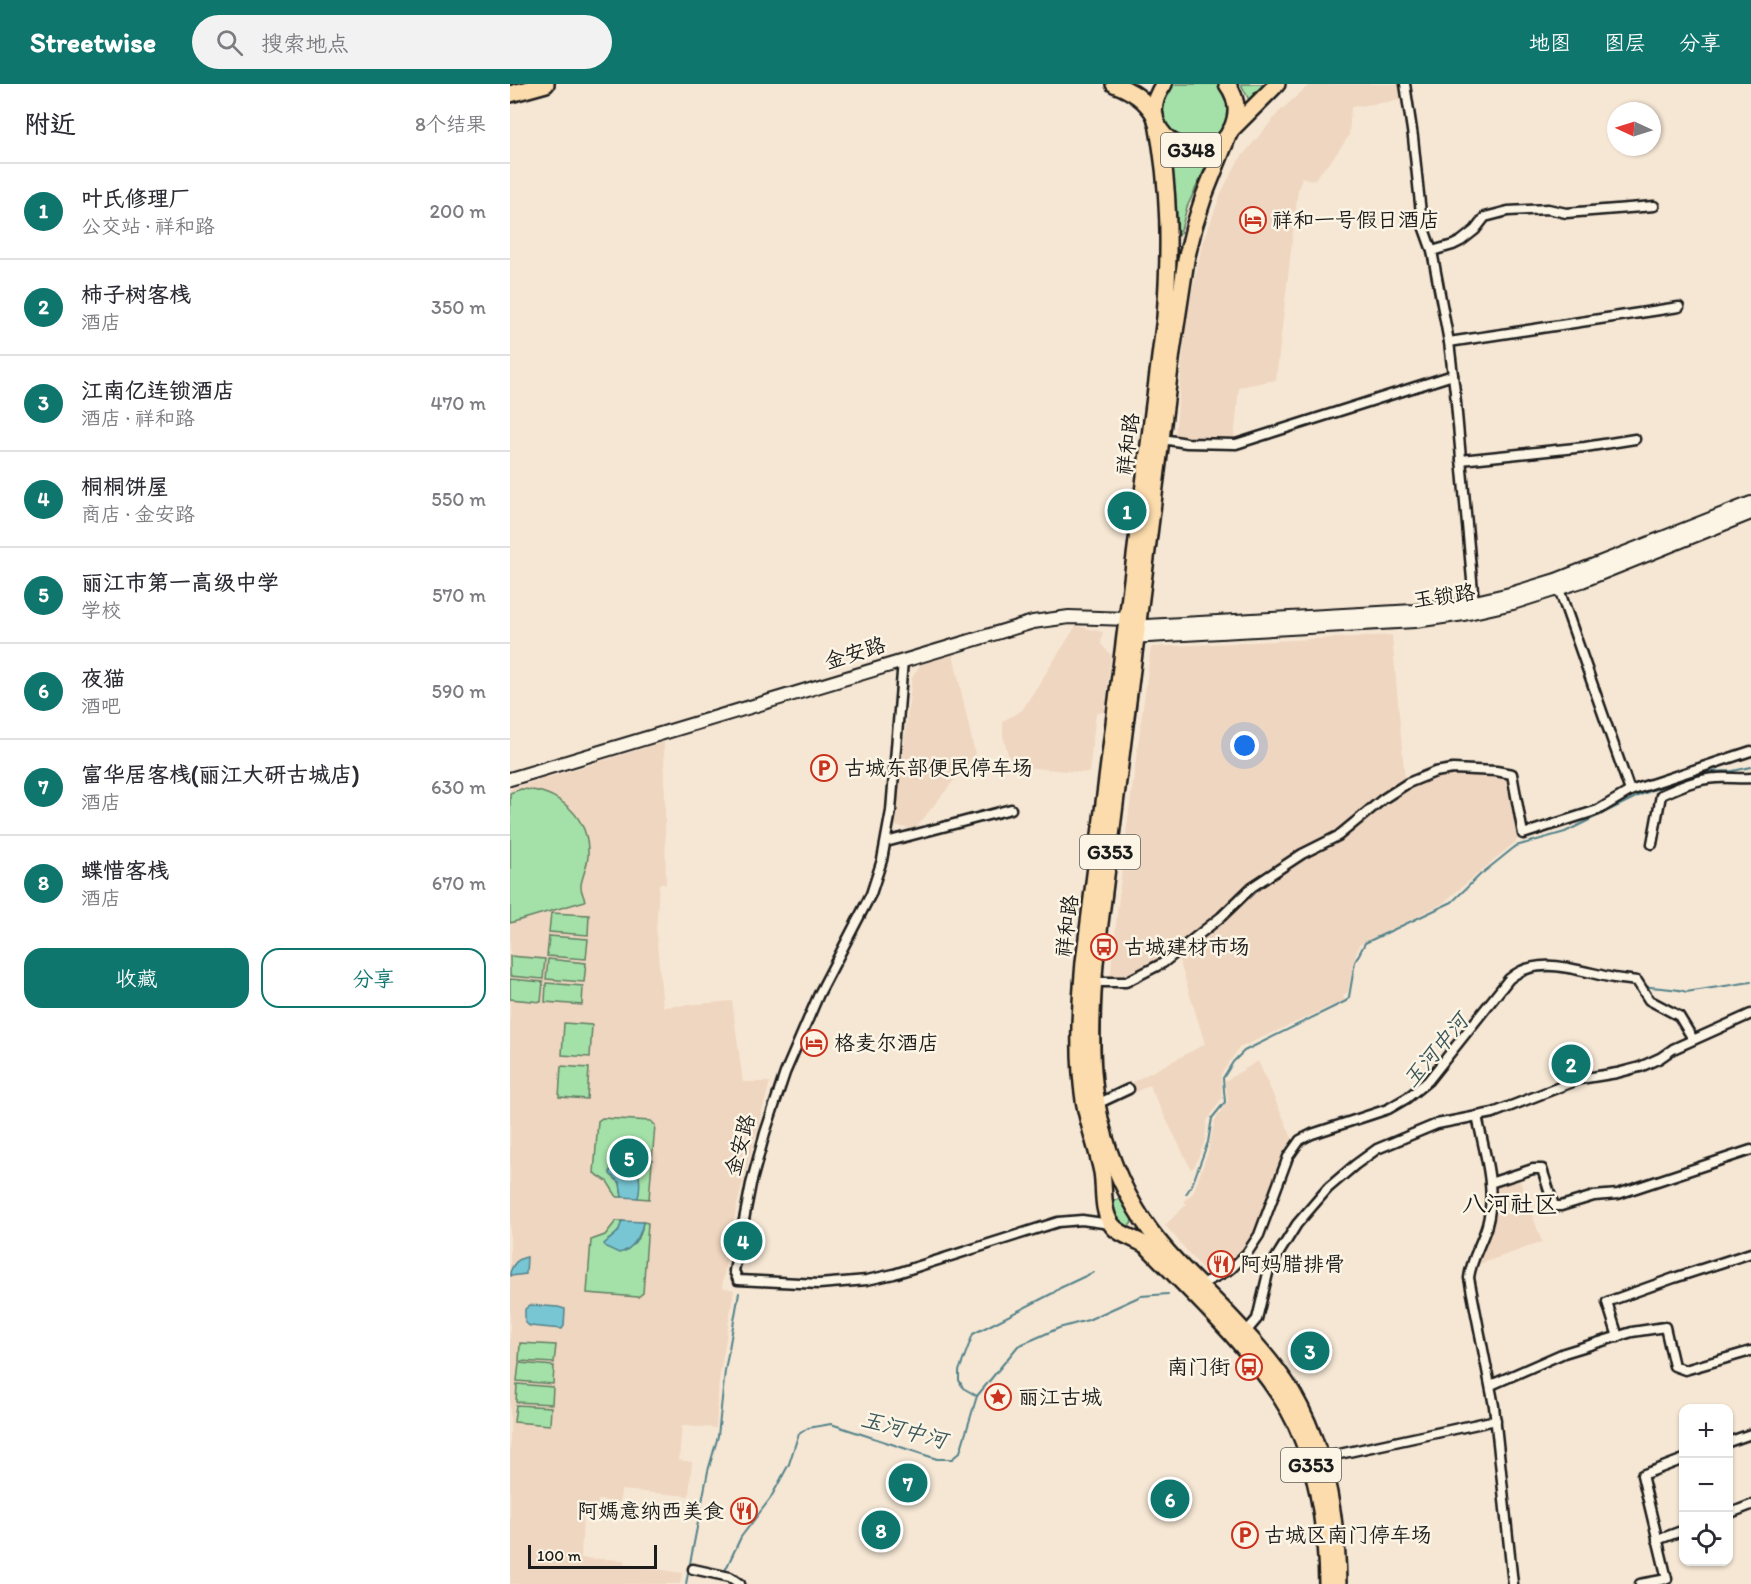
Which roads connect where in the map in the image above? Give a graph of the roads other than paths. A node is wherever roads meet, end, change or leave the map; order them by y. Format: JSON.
{"nodes":[{"id":1,"x":546,"y":84,"type":"edge"},
{"id":2,"x":1114,"y":84,"type":"edge"},
{"id":3,"x":1164,"y":84,"type":"edge"},
{"id":4,"x":1227,"y":84,"type":"edge"},
{"id":5,"x":1277,"y":84,"type":"edge"},
{"id":6,"x":1405,"y":84,"type":"edge"},
{"id":7,"x":510,"y":94,"type":"edge"},
{"id":8,"x":1156,"y":120,"type":"junction"},
{"id":9,"x":1230,"y":131,"type":"junction"},
{"id":10,"x":1654,"y":206,"type":"dead end"},
{"id":11,"x":1432,"y":252,"type":"junction"},
{"id":12,"x":1679,"y":307,"type":"dead end"},
{"id":13,"x":1449,"y":342,"type":"junction"},
{"id":14,"x":1453,"y":375,"type":"junction"},
{"id":15,"x":1162,"y":439,"type":"junction"},
{"id":16,"x":1635,"y":439,"type":"dead end"},
{"id":17,"x":1461,"y":460,"type":"junction"},
{"id":18,"x":1751,"y":503,"type":"edge"},
{"id":19,"x":1751,"y":513,"type":"edge"},
{"id":20,"x":1559,"y":589,"type":"junction"},
{"id":21,"x":1474,"y":602,"type":"junction"},
{"id":22,"x":1131,"y":629,"type":"junction"},
{"id":23,"x":903,"y":660,"type":"junction"},
{"id":24,"x":1751,"y":751,"type":"edge"},
{"id":25,"x":1751,"y":778,"type":"edge"},
{"id":26,"x":510,"y":779,"type":"edge"},
{"id":27,"x":1630,"y":791,"type":"junction"},
{"id":28,"x":1011,"y":809,"type":"dead end"},
{"id":29,"x":886,"y":842,"type":"junction"},
{"id":30,"x":1652,"y":844,"type":"dead end"},
{"id":31,"x":1094,"y":982,"type":"junction"},
{"id":32,"x":1751,"y":1014,"type":"edge"},
{"id":33,"x":1693,"y":1039,"type":"junction"},
{"id":34,"x":1129,"y":1089,"type":"dead end"},
{"id":35,"x":1097,"y":1104,"type":"junction"},
{"id":36,"x":1477,"y":1116,"type":"junction"},
{"id":37,"x":1751,"y":1150,"type":"edge"},
{"id":38,"x":1490,"y":1183,"type":"junction"},
{"id":39,"x":1126,"y":1191,"type":"junction"},
{"id":40,"x":1105,"y":1200,"type":"junction"},
{"id":41,"x":1143,"y":1220,"type":"junction"},
{"id":42,"x":1111,"y":1224,"type":"junction"},
{"id":43,"x":1129,"y":1236,"type":"junction"},
{"id":44,"x":1751,"y":1253,"type":"edge"},
{"id":45,"x":1200,"y":1286,"type":"junction"},
{"id":46,"x":1245,"y":1333,"type":"junction"},
{"id":47,"x":1618,"y":1337,"type":"junction"},
{"id":48,"x":1751,"y":1351,"type":"edge"},
{"id":49,"x":1491,"y":1385,"type":"junction"},
{"id":50,"x":1496,"y":1420,"type":"junction"},
{"id":51,"x":1751,"y":1434,"type":"edge"},
{"id":52,"x":1733,"y":1440,"type":"edge"},
{"id":53,"x":1321,"y":1458,"type":"junction"},
{"id":54,"x":1679,"y":1461,"type":"edge"},
{"id":55,"x":1751,"y":1505,"type":"edge"},
{"id":56,"x":1733,"y":1512,"type":"edge"},
{"id":57,"x":1679,"y":1532,"type":"edge"},
{"id":58,"x":1657,"y":1540,"type":"junction"},
{"id":59,"x":693,"y":1569,"type":"dead end"},
{"id":60,"x":740,"y":1584,"type":"edge"},
{"id":61,"x":1327,"y":1584,"type":"edge"},
{"id":62,"x":1338,"y":1584,"type":"edge"},
{"id":63,"x":1513,"y":1584,"type":"edge"},
{"id":64,"x":1640,"y":1584,"type":"edge"}],
"edges":[{"from":1,"to":7,"type":"highway"},
{"from":2,"to":8,"type":"highway","number":"G348"},
{"from":3,"to":8,"type":"highway","number":"G348"},
{"from":4,"to":9,"type":"highway","number":"G348"},
{"from":5,"to":9,"type":"highway","number":"G348"},
{"from":6,"to":11,"type":"street"},
{"from":8,"to":9,"type":"highway","number":"G348"},
{"from":8,"to":22,"type":"highway","name":"祥和路","number":"G353"},
{"from":9,"to":15,"type":"highway","name":"祥和路","number":"G353"},
{"from":10,"to":11,"type":"street"},
{"from":11,"to":13,"type":"street"},
{"from":12,"to":13,"type":"street"},
{"from":13,"to":14,"type":"street"},
{"from":14,"to":15,"type":"street"},
{"from":14,"to":17,"type":"street"},
{"from":15,"to":22,"type":"highway","name":"祥和路","number":"G353"},
{"from":16,"to":17,"type":"street"},
{"from":17,"to":21,"type":"street"},
{"from":18,"to":21,"type":"street","name":"玉锁路"},
{"from":19,"to":20,"type":"street","name":"玉锁路"},
{"from":20,"to":22,"type":"street","name":"玉锁路"},
{"from":20,"to":27,"type":"street"},
{"from":21,"to":22,"type":"street","name":"玉锁路"},
{"from":22,"to":23,"type":"street","name":"金安路"},
{"from":22,"to":31,"type":"highway","name":"祥和路","number":"G353"},
{"from":22,"to":40,"type":"highway","name":"祥和路","number":"G353"},
{"from":23,"to":26,"type":"street","name":"金安路"},
{"from":23,"to":29,"type":"street","name":"金安路"},
{"from":24,"to":27,"type":"street"},
{"from":25,"to":30,"type":"street"},
{"from":27,"to":31,"type":"street"},
{"from":28,"to":29,"type":"street"},
{"from":29,"to":42,"type":"street","name":"金安路"},
{"from":31,"to":35,"type":"highway","name":"祥和路","number":"G353"},
{"from":32,"to":33,"type":"street"},
{"from":33,"to":36,"type":"street"},
{"from":33,"to":45,"type":"street"},
{"from":34,"to":35,"type":"street"},
{"from":35,"to":39,"type":"highway","name":"祥和路","number":"G353"},
{"from":36,"to":38,"type":"street"},
{"from":36,"to":46,"type":"street"},
{"from":37,"to":38,"type":"street"},
{"from":38,"to":49,"type":"street"},
{"from":39,"to":40,"type":"highway"},
{"from":39,"to":41,"type":"highway","name":"祥和路","number":"G353"},
{"from":40,"to":42,"type":"highway","name":"祥和路","number":"G353"},
{"from":41,"to":43,"type":"highway"},
{"from":41,"to":45,"type":"highway","name":"祥和路","number":"G353"},
{"from":42,"to":43,"type":"highway","number":"G353"},
{"from":43,"to":61,"type":"highway","number":"G353"},
{"from":44,"to":47,"type":"street"},
{"from":45,"to":46,"type":"highway","name":"祥和路","number":"G353"},
{"from":46,"to":53,"type":"highway","name":"祥和路","number":"G353"},
{"from":47,"to":48,"type":"street"},
{"from":47,"to":49,"type":"street"},
{"from":49,"to":50,"type":"street"},
{"from":50,"to":53,"type":"street"},
{"from":50,"to":63,"type":"street"},
{"from":51,"to":52,"type":"street"},
{"from":53,"to":62,"type":"highway","name":"祥和路","number":"G353"},
{"from":54,"to":58,"type":"street"},
{"from":55,"to":56,"type":"street"},
{"from":57,"to":58,"type":"street"},
{"from":58,"to":64,"type":"street"},
{"from":59,"to":60,"type":"street"}]}
